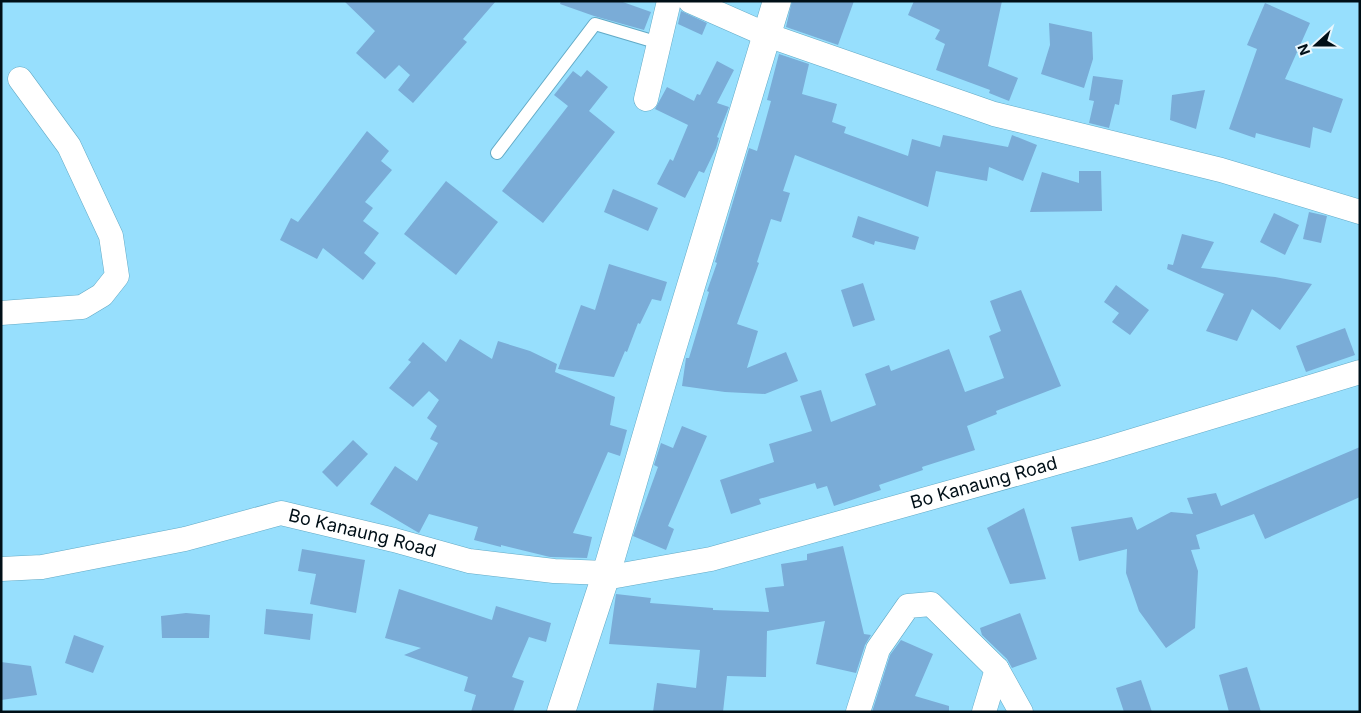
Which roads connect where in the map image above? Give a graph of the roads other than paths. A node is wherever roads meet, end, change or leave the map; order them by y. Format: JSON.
{"nodes":[{"id":1,"x":669,"y":1,"type":"edge"},
{"id":2,"x":690,"y":1,"type":"edge"},
{"id":3,"x":777,"y":1,"type":"edge"},
{"id":4,"x":767,"y":35,"type":"junction"},
{"id":5,"x":659,"y":43,"type":"junction"},
{"id":6,"x":20,"y":79,"type":"dead end"},
{"id":7,"x":646,"y":99,"type":"dead end"},
{"id":8,"x":497,"y":153,"type":"dead end"},
{"id":9,"x":1360,"y":212,"type":"edge"},
{"id":10,"x":1,"y":313,"type":"edge"},
{"id":11,"x":1360,"y":372,"type":"edge"},
{"id":12,"x":1,"y":569,"type":"edge"},
{"id":13,"x":606,"y":576,"type":"junction"},
{"id":14,"x":997,"y":668,"type":"junction"},
{"id":15,"x":561,"y":712,"type":"edge"},
{"id":16,"x":858,"y":712,"type":"edge"},
{"id":17,"x":984,"y":712,"type":"edge"},
{"id":18,"x":1020,"y":712,"type":"edge"}],
"edges":[{"from":1,"to":5,"type":"street"},
{"from":2,"to":4,"type":"street"},
{"from":3,"to":4,"type":"street"},
{"from":4,"to":9,"type":"street"},
{"from":4,"to":13,"type":"street"},
{"from":5,"to":7,"type":"street"},
{"from":5,"to":8,"type":"lane"},
{"from":6,"to":10,"type":"street"},
{"from":11,"to":13,"type":"street","name":"Bo Kanaung Road"},
{"from":12,"to":13,"type":"street","name":"Bo Kanaung Road"},
{"from":13,"to":15,"type":"street"},
{"from":14,"to":16,"type":"street"},
{"from":14,"to":17,"type":"street"},
{"from":14,"to":18,"type":"street"}]}
